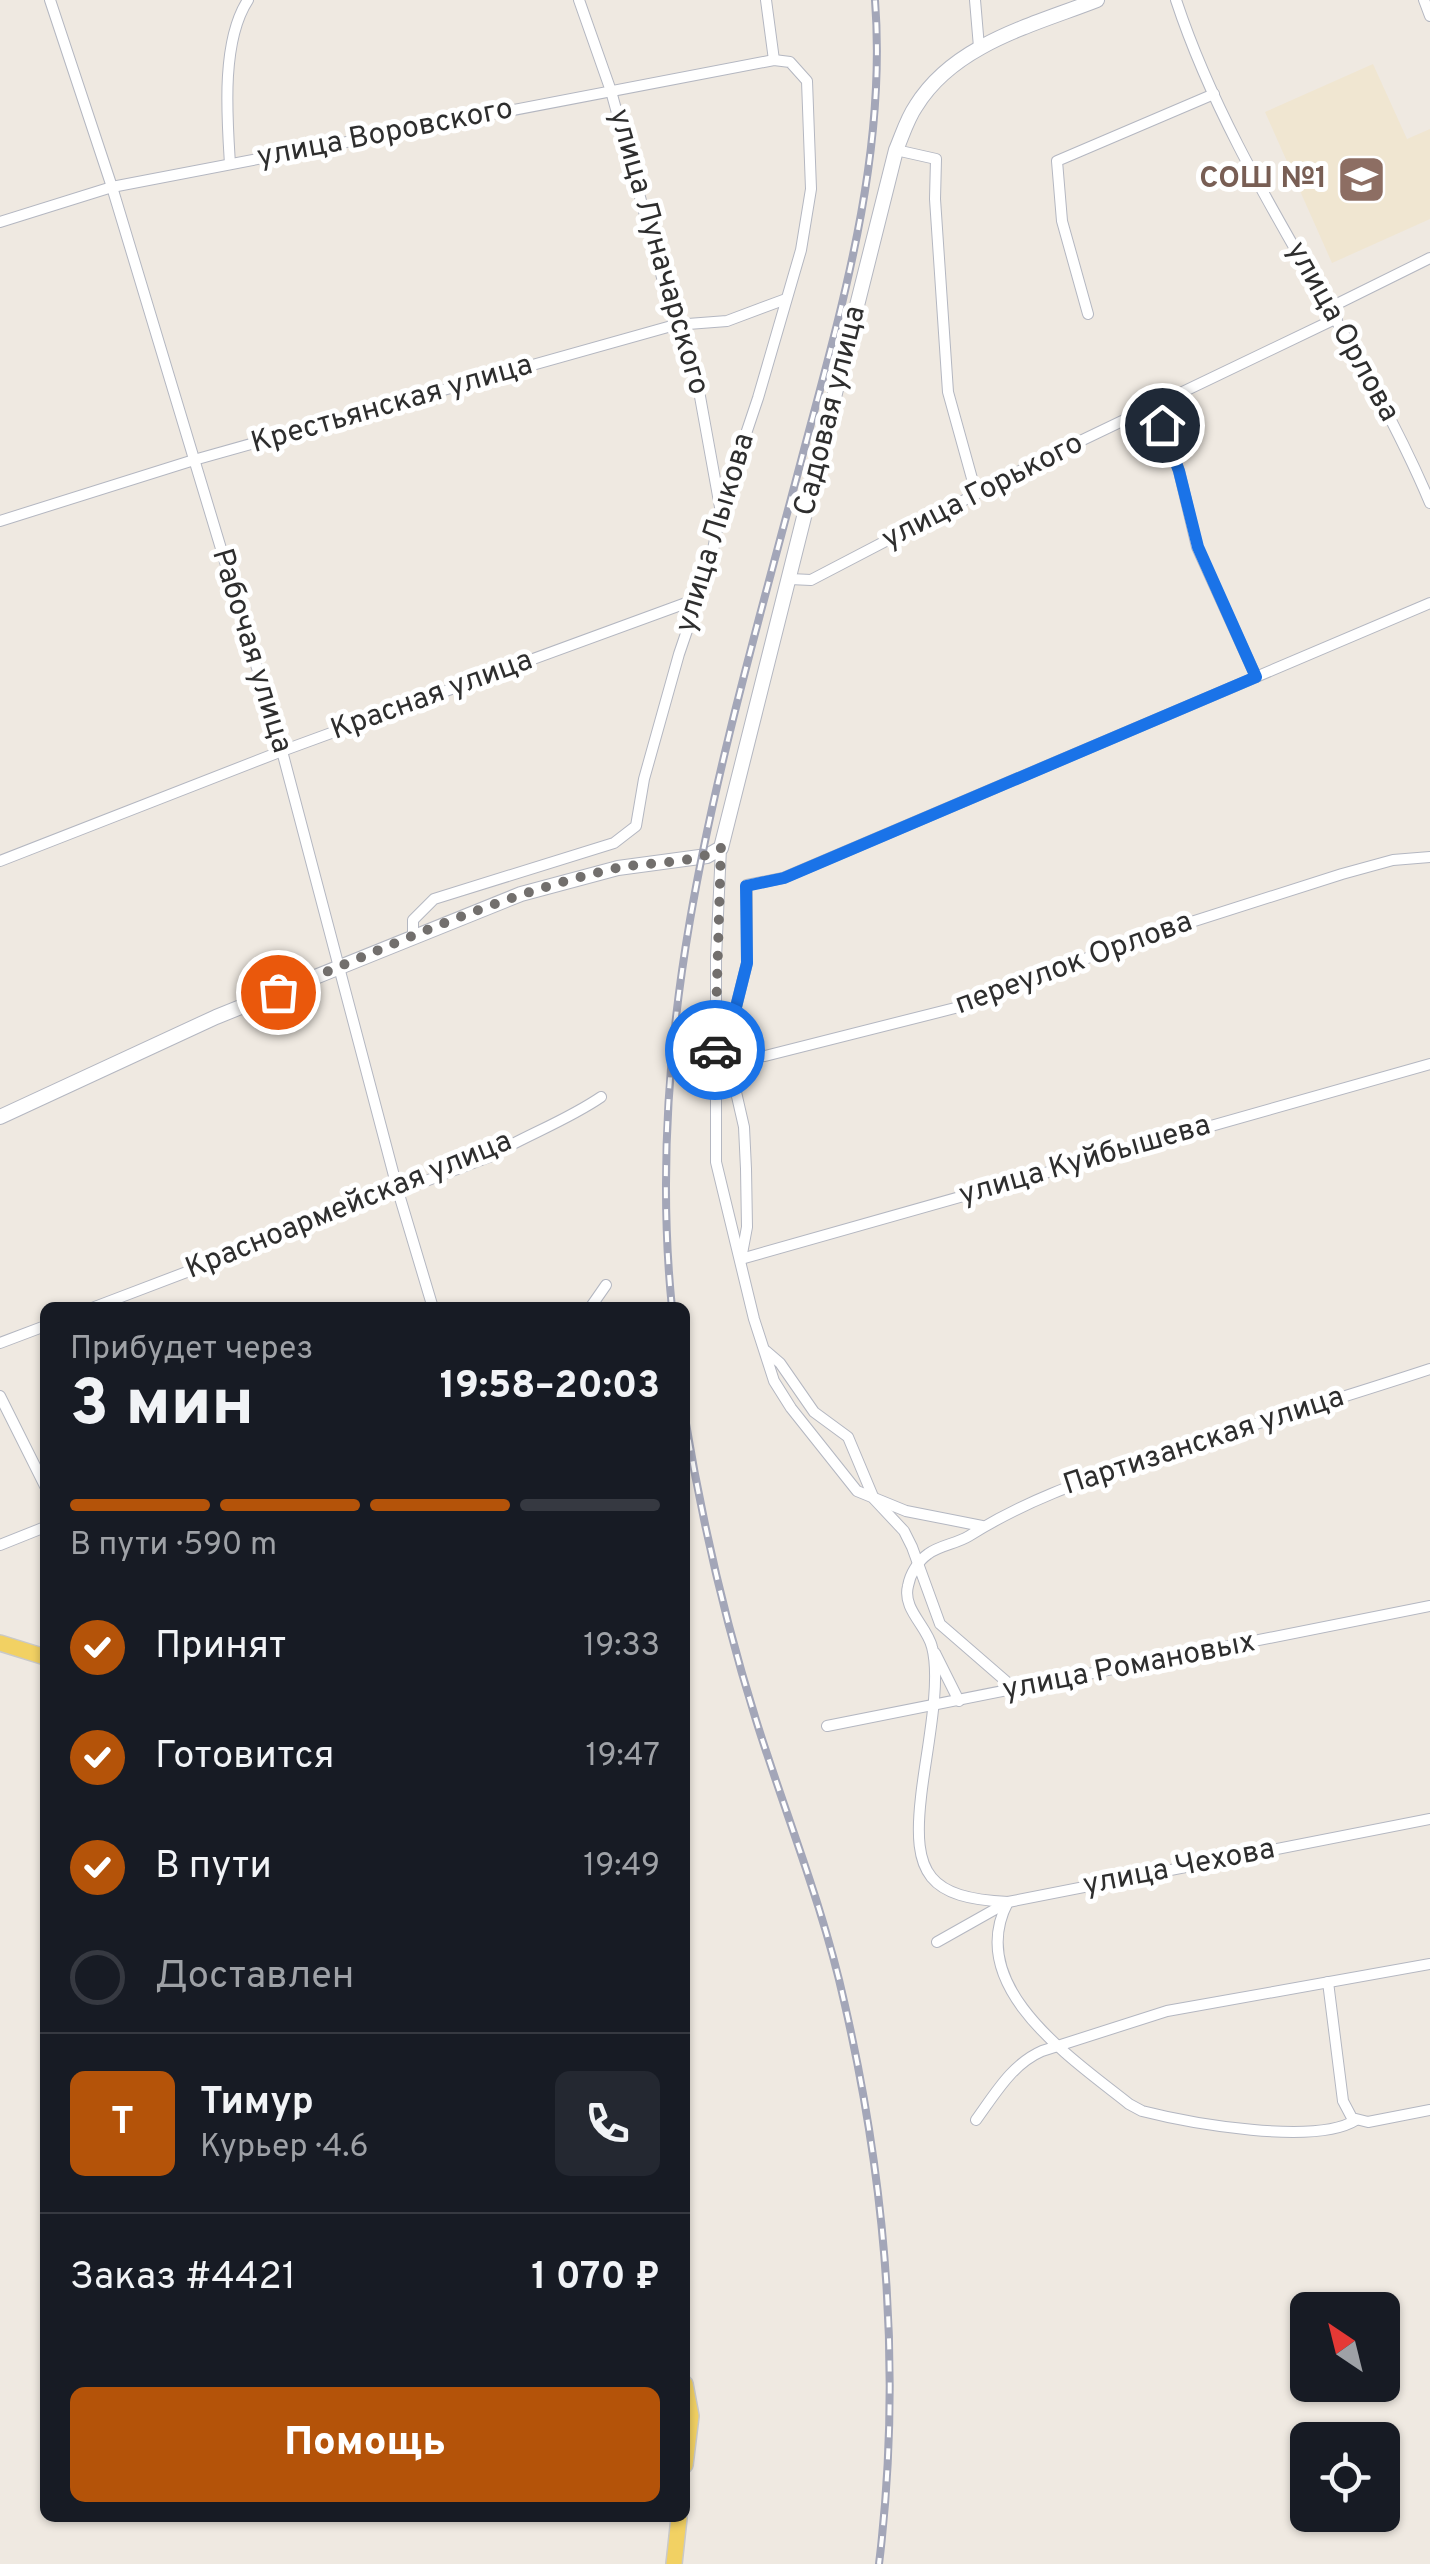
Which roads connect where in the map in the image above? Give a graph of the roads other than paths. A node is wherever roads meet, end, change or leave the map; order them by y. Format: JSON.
{"nodes":[{"id":1,"x":50,"y":0,"type":"edge"},
{"id":2,"x":248,"y":0,"type":"edge"},
{"id":3,"x":579,"y":0,"type":"edge"},
{"id":4,"x":766,"y":0,"type":"edge"},
{"id":5,"x":975,"y":0,"type":"edge"},
{"id":6,"x":1097,"y":0,"type":"edge"},
{"id":7,"x":1176,"y":0,"type":"edge"},
{"id":8,"x":1424,"y":0,"type":"edge"},
{"id":9,"x":1430,"y":16,"type":"edge"},
{"id":10,"x":978,"y":47,"type":"junction"},
{"id":11,"x":774,"y":60,"type":"junction"},
{"id":12,"x":611,"y":91,"type":"junction"},
{"id":13,"x":1214,"y":94,"type":"junction"},
{"id":14,"x":896,"y":150,"type":"junction"},
{"id":15,"x":230,"y":164,"type":"junction"},
{"id":16,"x":112,"y":187,"type":"junction"},
{"id":17,"x":0,"y":222,"type":"edge"},
{"id":18,"x":1430,"y":258,"type":"edge"},
{"id":19,"x":786,"y":300,"type":"junction"},
{"id":20,"x":1331,"y":307,"type":"junction"},
{"id":21,"x":1088,"y":314,"type":"dead end"},
{"id":22,"x":1337,"y":318,"type":"junction"},
{"id":23,"x":676,"y":325,"type":"junction"},
{"id":24,"x":1156,"y":406,"type":"junction"},
{"id":25,"x":194,"y":460,"type":"junction"},
{"id":26,"x":976,"y":493,"type":"junction"},
{"id":27,"x":1430,"y":503,"type":"edge"},
{"id":28,"x":720,"y":508,"type":"junction"},
{"id":29,"x":0,"y":520,"type":"edge"},
{"id":30,"x":790,"y":579,"type":"junction"},
{"id":31,"x":697,"y":600,"type":"junction"},
{"id":32,"x":1430,"y":604,"type":"edge"},
{"id":33,"x":1256,"y":677,"type":"junction"},
{"id":34,"x":282,"y":751,"type":"junction"},
{"id":35,"x":721,"y":848,"type":"junction"},
{"id":36,"x":1430,"y":856,"type":"edge"},
{"id":37,"x":0,"y":861,"type":"edge"},
{"id":38,"x":413,"y":938,"type":"junction"},
{"id":39,"x":340,"y":967,"type":"junction"},
{"id":40,"x":715,"y":1054,"type":"junction"},
{"id":41,"x":733,"y":1055,"type":"junction"},
{"id":42,"x":1430,"y":1064,"type":"edge"},
{"id":43,"x":600,"y":1096,"type":"dead end"},
{"id":44,"x":0,"y":1117,"type":"edge"},
{"id":45,"x":398,"y":1191,"type":"junction"},
{"id":46,"x":741,"y":1259,"type":"junction"},
{"id":47,"x":606,"y":1286,"type":"dead end"},
{"id":48,"x":108,"y":1302,"type":"edge"},
{"id":49,"x":432,"y":1302,"type":"edge"},
{"id":50,"x":594,"y":1302,"type":"edge"},
{"id":51,"x":40,"y":1328,"type":"edge"},
{"id":52,"x":0,"y":1343,"type":"edge"},
{"id":53,"x":762,"y":1346,"type":"junction"},
{"id":54,"x":1430,"y":1368,"type":"edge"},
{"id":55,"x":0,"y":1396,"type":"edge"},
{"id":56,"x":40,"y":1476,"type":"edge"},
{"id":57,"x":874,"y":1500,"type":"junction"},
{"id":58,"x":982,"y":1526,"type":"junction"},
{"id":59,"x":40,"y":1528,"type":"edge"},
{"id":60,"x":0,"y":1545,"type":"edge"},
{"id":61,"x":918,"y":1564,"type":"junction"},
{"id":62,"x":1430,"y":1606,"type":"edge"},
{"id":63,"x":0,"y":1642,"type":"edge"},
{"id":64,"x":932,"y":1648,"type":"junction"},
{"id":65,"x":40,"y":1655,"type":"edge"},
{"id":66,"x":1016,"y":1690,"type":"junction"},
{"id":67,"x":959,"y":1702,"type":"junction"},
{"id":68,"x":934,"y":1706,"type":"junction"},
{"id":69,"x":827,"y":1726,"type":"dead end"},
{"id":70,"x":1430,"y":1820,"type":"edge"},
{"id":71,"x":1008,"y":1902,"type":"junction"},
{"id":72,"x":937,"y":1942,"type":"dead end"},
{"id":73,"x":1430,"y":1964,"type":"edge"},
{"id":74,"x":1328,"y":1982,"type":"junction"},
{"id":75,"x":1056,"y":2046,"type":"junction"},
{"id":76,"x":1430,"y":2110,"type":"edge"},
{"id":77,"x":976,"y":2120,"type":"dead end"},
{"id":78,"x":1356,"y":2120,"type":"junction"},
{"id":79,"x":679,"y":2522,"type":"edge"},
{"id":80,"x":674,"y":2564,"type":"edge"}],
"edges":[{"from":1,"to":16,"type":"street","name":"Рабочая улица"},
{"from":2,"to":15,"type":"street"},
{"from":3,"to":12,"type":"street","name":"улица Луначарского"},
{"from":4,"to":11,"type":"street"},
{"from":5,"to":10,"type":"street"},
{"from":6,"to":10,"type":"street","name":"Садовая улица"},
{"from":7,"to":13,"type":"street","name":"улица Орлова"},
{"from":8,"to":9,"type":"street"},
{"from":10,"to":14,"type":"street","name":"Садовая улица"},
{"from":11,"to":12,"type":"street","name":"улица Воровского"},
{"from":11,"to":19,"type":"street","name":"улица Лыкова"},
{"from":12,"to":15,"type":"street","name":"улица Воровского"},
{"from":12,"to":23,"type":"street","name":"улица Луначарского"},
{"from":13,"to":20,"type":"street","name":"улица Орлова"},
{"from":13,"to":21,"type":"street"},
{"from":14,"to":26,"type":"street"},
{"from":14,"to":30,"type":"street","name":"Садовая улица"},
{"from":15,"to":16,"type":"street","name":"улица Воровского"},
{"from":16,"to":17,"type":"street","name":"улица Воровского"},
{"from":16,"to":25,"type":"street","name":"Рабочая улица"},
{"from":18,"to":20,"type":"street"},
{"from":19,"to":23,"type":"street","name":"Крестьянская улица"},
{"from":19,"to":28,"type":"street","name":"улица Лыкова"},
{"from":20,"to":22,"type":"street","name":"улица Орлова"},
{"from":22,"to":24,"type":"street","name":"улица Горького"},
{"from":22,"to":27,"type":"street","name":"улица Орлова"},
{"from":23,"to":25,"type":"street","name":"Крестьянская улица"},
{"from":23,"to":28,"type":"street","name":"улица Луначарского"},
{"from":24,"to":26,"type":"street","name":"улица Горького"},
{"from":24,"to":33,"type":"street"},
{"from":25,"to":29,"type":"street","name":"Крестьянская улица"},
{"from":25,"to":34,"type":"street","name":"Рабочая улица"},
{"from":26,"to":30,"type":"street","name":"улица Горького"},
{"from":28,"to":31,"type":"street","name":"улица Лыкова"},
{"from":30,"to":35,"type":"street","name":"Садовая улица"},
{"from":31,"to":34,"type":"street","name":"Красная улица"},
{"from":31,"to":38,"type":"street","name":"улица Лыкова"},
{"from":32,"to":33,"type":"street"},
{"from":33,"to":41,"type":"street"},
{"from":34,"to":37,"type":"street","name":"Красная улица"},
{"from":34,"to":39,"type":"street","name":"Рабочая улица"},
{"from":35,"to":38,"type":"street"},
{"from":35,"to":40,"type":"street","name":"Садовая улица"},
{"from":36,"to":41,"type":"street","name":"переулок Орлова"},
{"from":38,"to":39,"type":"street"},
{"from":39,"to":44,"type":"street"},
{"from":39,"to":45,"type":"street","name":"Рабочая улица"},
{"from":40,"to":41,"type":"street","name":"переулок Орлова"},
{"from":40,"to":46,"type":"street","name":"Садовая улица"},
{"from":41,"to":46,"type":"street"},
{"from":42,"to":46,"type":"street","name":"улица Куйбышева"},
{"from":43,"to":45,"type":"street","name":"Красноармейская улица"},
{"from":45,"to":48,"type":"street","name":"Красноармейская улица"},
{"from":45,"to":49,"type":"street","name":"Рабочая улица"},
{"from":46,"to":53,"type":"street","name":"Садовая улица"},
{"from":47,"to":50,"type":"street"},
{"from":51,"to":52,"type":"street"},
{"from":53,"to":57,"type":"street","name":"Садовая улица"},
{"from":53,"to":57,"type":"street"},
{"from":54,"to":58,"type":"street","name":"Партизанская улица"},
{"from":55,"to":56,"type":"street"},
{"from":57,"to":58,"type":"street"},
{"from":57,"to":61,"type":"street"},
{"from":58,"to":61,"type":"street","name":"Партизанская улица"},
{"from":59,"to":60,"type":"street"},
{"from":61,"to":64,"type":"street"},
{"from":61,"to":66,"type":"street"},
{"from":62,"to":66,"type":"street","name":"улица Романовых"},
{"from":63,"to":65,"type":"main road"},
{"from":64,"to":67,"type":"street"},
{"from":64,"to":68,"type":"street"},
{"from":66,"to":67,"type":"street","name":"улица Романовых"},
{"from":67,"to":68,"type":"street","name":"улица Романовых"},
{"from":68,"to":69,"type":"street","name":"улица Романовых"},
{"from":68,"to":71,"type":"street"},
{"from":70,"to":71,"type":"street","name":"улица Чехова"},
{"from":71,"to":72,"type":"street","name":"улица Чехова"},
{"from":71,"to":75,"type":"street"},
{"from":73,"to":74,"type":"street"},
{"from":74,"to":75,"type":"street"},
{"from":74,"to":78,"type":"street"},
{"from":75,"to":77,"type":"street"},
{"from":75,"to":78,"type":"street"},
{"from":76,"to":78,"type":"street"},
{"from":79,"to":80,"type":"main road"}]}
